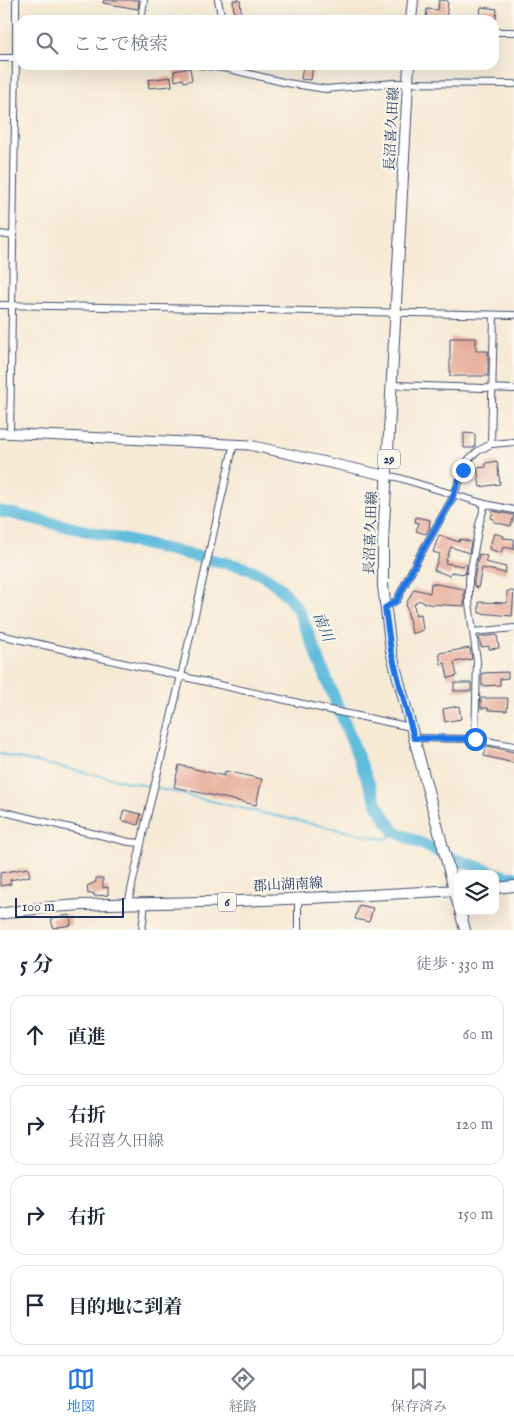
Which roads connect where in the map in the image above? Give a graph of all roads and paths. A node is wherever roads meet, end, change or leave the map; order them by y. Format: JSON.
{"nodes":[{"id":1,"x":16,"y":0,"type":"edge"},
{"id":2,"x":144,"y":0,"type":"edge"},
{"id":3,"x":218,"y":0,"type":"edge"},
{"id":4,"x":413,"y":0,"type":"edge"},
{"id":5,"x":17,"y":15,"type":"edge"},
{"id":6,"x":142,"y":15,"type":"edge"},
{"id":7,"x":221,"y":15,"type":"edge"},
{"id":8,"x":412,"y":15,"type":"edge"},
{"id":9,"x":499,"y":32,"type":"edge"},
{"id":10,"x":514,"y":32,"type":"edge"},
{"id":11,"x":0,"y":58,"type":"edge"},
{"id":12,"x":15,"y":58,"type":"edge"},
{"id":13,"x":18,"y":70,"type":"edge"},
{"id":14,"x":241,"y":70,"type":"edge"},
{"id":15,"x":409,"y":70,"type":"edge"},
{"id":16,"x":408,"y":83,"type":"junction"},
{"id":17,"x":514,"y":84,"type":"edge"},
{"id":18,"x":0,"y":234,"type":"edge"},
{"id":19,"x":14,"y":236,"type":"junction"},
{"id":20,"x":0,"y":305,"type":"edge"},
{"id":21,"x":12,"y":305,"type":"junction"},
{"id":22,"x":396,"y":313,"type":"junction"},
{"id":23,"x":494,"y":315,"type":"junction"},
{"id":24,"x":514,"y":315,"type":"edge"},
{"id":25,"x":393,"y":385,"type":"junction"},
{"id":26,"x":492,"y":389,"type":"junction"},
{"id":27,"x":514,"y":390,"type":"edge"},
{"id":28,"x":0,"y":433,"type":"edge"},
{"id":29,"x":10,"y":434,"type":"junction"},
{"id":30,"x":514,"y":442,"type":"edge"},
{"id":31,"x":234,"y":443,"type":"junction"},
{"id":32,"x":491,"y":444,"type":"junction"},
{"id":33,"x":388,"y":476,"type":"junction"},
{"id":34,"x":454,"y":494,"type":"junction"},
{"id":35,"x":485,"y":504,"type":"junction"},
{"id":36,"x":514,"y":510,"type":"edge"},
{"id":37,"x":385,"y":608,"type":"junction"},
{"id":38,"x":514,"y":628,"type":"edge"},
{"id":39,"x":474,"y":632,"type":"junction"},
{"id":40,"x":0,"y":635,"type":"edge"},
{"id":41,"x":181,"y":676,"type":"junction"},
{"id":42,"x":411,"y":727,"type":"junction"},
{"id":43,"x":414,"y":738,"type":"junction"},
{"id":44,"x":475,"y":739,"type":"junction"},
{"id":45,"x":514,"y":746,"type":"edge"},
{"id":46,"x":0,"y":811,"type":"edge"},
{"id":47,"x":141,"y":843,"type":"junction"},
{"id":48,"x":454,"y":884,"type":"edge"},
{"id":49,"x":514,"y":886,"type":"edge"},
{"id":50,"x":454,"y":887,"type":"edge"},
{"id":51,"x":499,"y":888,"type":"edge"},
{"id":52,"x":298,"y":899,"type":"junction"},
{"id":53,"x":128,"y":904,"type":"junction"},
{"id":54,"x":144,"y":904,"type":"junction"},
{"id":55,"x":0,"y":914,"type":"edge"},
{"id":56,"x":461,"y":915,"type":"edge"},
{"id":57,"x":142,"y":930,"type":"edge"},
{"id":58,"x":298,"y":930,"type":"edge"},
{"id":59,"x":465,"y":930,"type":"edge"}],
"edges":[{"from":1,"to":5,"type":"street"},
{"from":2,"to":6,"type":"street"},
{"from":3,"to":7,"type":"street"},
{"from":4,"to":8,"type":"main road"},
{"from":9,"to":10,"type":"street"},
{"from":11,"to":12,"type":"street"},
{"from":13,"to":19,"type":"street"},
{"from":14,"to":16,"type":"street"},
{"from":15,"to":16,"type":"main road","name":"長沼喜久田線","number":"29"},
{"from":16,"to":17,"type":"street"},
{"from":16,"to":22,"type":"main road","name":"長沼喜久田線","number":"29"},
{"from":18,"to":19,"type":"street"},
{"from":19,"to":21,"type":"street"},
{"from":20,"to":21,"type":"street"},
{"from":21,"to":22,"type":"street"},
{"from":21,"to":29,"type":"street"},
{"from":22,"to":23,"type":"street"},
{"from":22,"to":25,"type":"main road","name":"長沼喜久田線","number":"29"},
{"from":23,"to":24,"type":"street"},
{"from":23,"to":26,"type":"street"},
{"from":25,"to":26,"type":"street"},
{"from":25,"to":33,"type":"main road","name":"長沼喜久田線","number":"29"},
{"from":26,"to":27,"type":"street"},
{"from":26,"to":32,"type":"street"},
{"from":28,"to":29,"type":"street"},
{"from":29,"to":31,"type":"street"},
{"from":30,"to":32,"type":"street"},
{"from":31,"to":33,"type":"street"},
{"from":31,"to":41,"type":"street"},
{"from":32,"to":34,"type":"street"},
{"from":33,"to":34,"type":"street"},
{"from":33,"to":37,"type":"main road","name":"長沼喜久田線","number":"29"},
{"from":34,"to":35,"type":"street"},
{"from":34,"to":37,"type":"street"},
{"from":35,"to":36,"type":"street"},
{"from":35,"to":39,"type":"street"},
{"from":37,"to":42,"type":"main road","name":"長沼喜久田線","number":"29"},
{"from":38,"to":39,"type":"street"},
{"from":39,"to":44,"type":"street"},
{"from":40,"to":41,"type":"street"},
{"from":41,"to":42,"type":"street"},
{"from":41,"to":47,"type":"street"},
{"from":42,"to":43,"type":"main road","name":"長沼喜久田線","number":"29"},
{"from":43,"to":44,"type":"street"},
{"from":43,"to":48,"type":"main road","name":"長沼喜久田線","number":"29"},
{"from":44,"to":45,"type":"street"},
{"from":46,"to":47,"type":"street"},
{"from":47,"to":53,"type":"street"},
{"from":49,"to":51,"type":"main road"},
{"from":50,"to":52,"type":"main road","name":"郡山湖南線","number":"6"},
{"from":52,"to":54,"type":"main road","name":"郡山湖南線","number":"6"},
{"from":52,"to":58,"type":"street"},
{"from":53,"to":54,"type":"main road","name":"郡山湖南線","number":"6"},
{"from":53,"to":55,"type":"main road","name":"郡山湖南線","number":"6"},
{"from":54,"to":57,"type":"street"},
{"from":56,"to":59,"type":"main road"}]}
